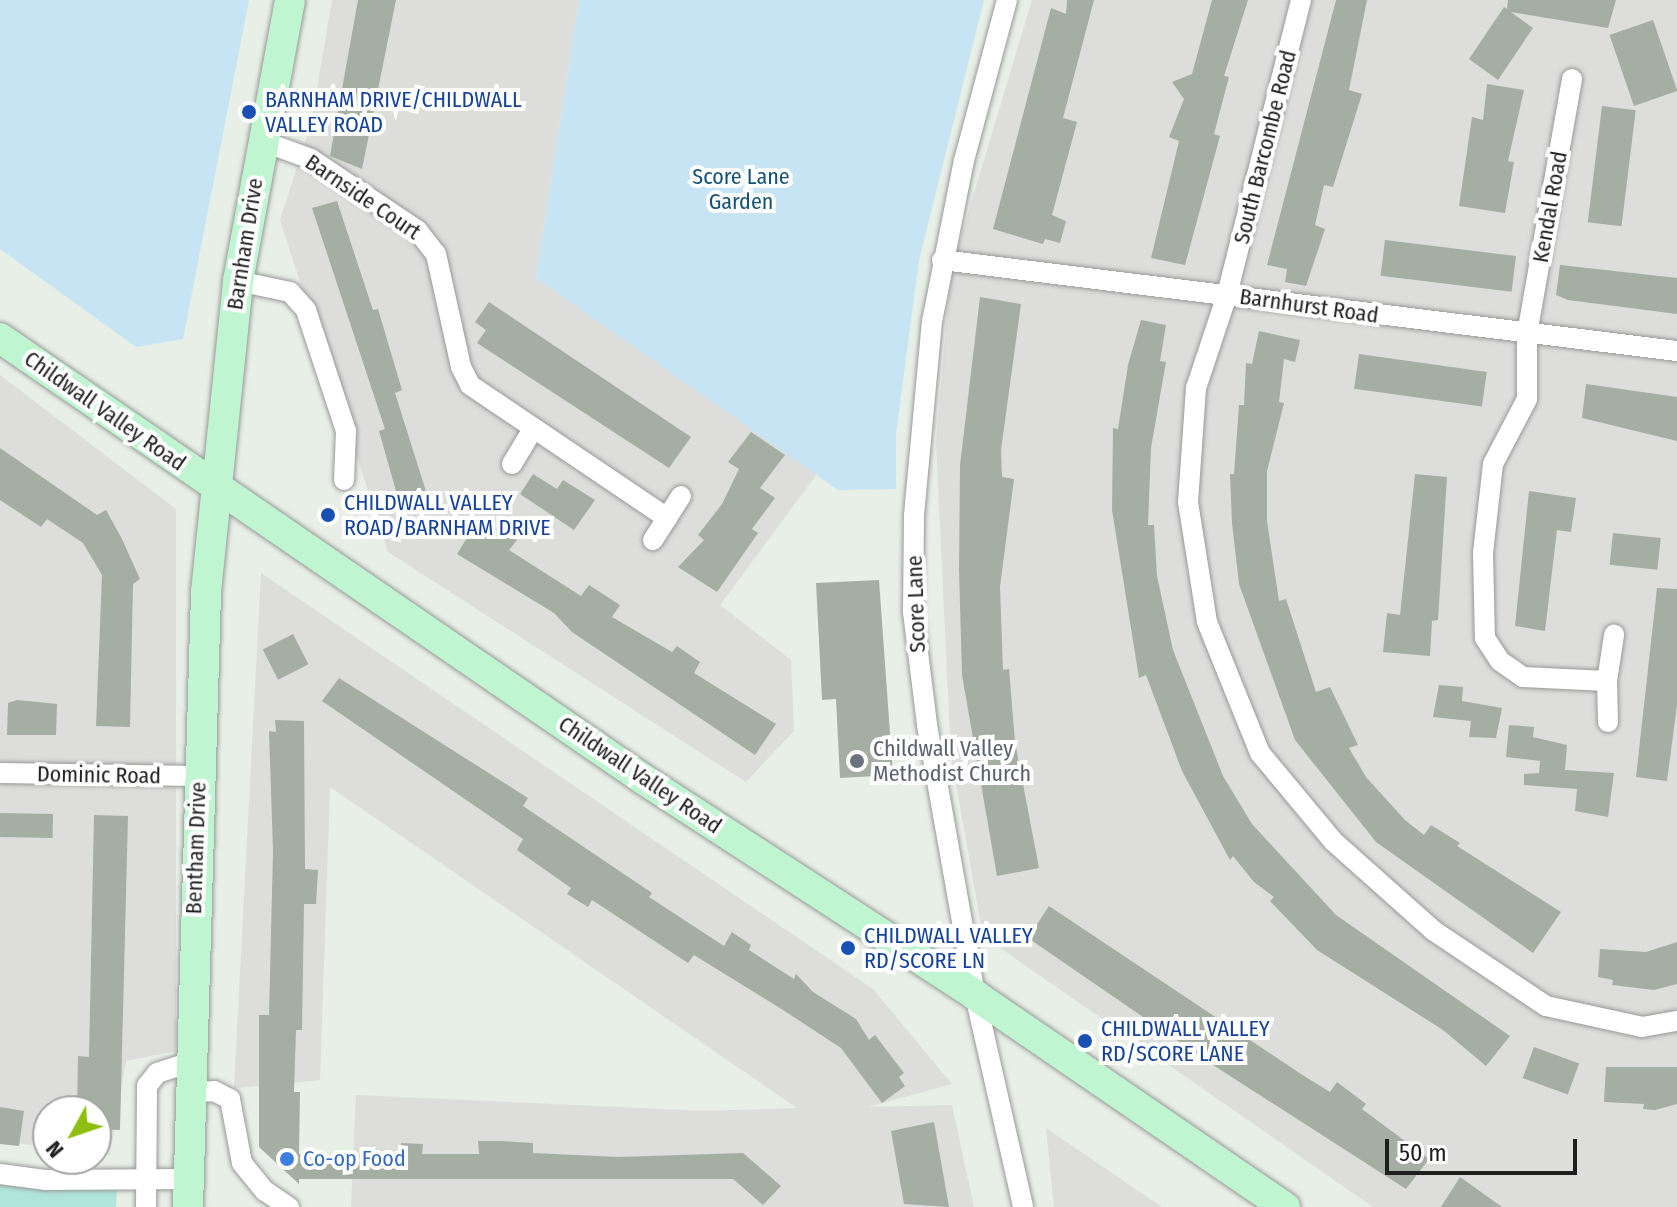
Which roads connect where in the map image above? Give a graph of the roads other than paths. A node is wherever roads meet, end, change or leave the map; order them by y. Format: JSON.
{"nodes":[{"id":1,"x":290,"y":0,"type":"edge"},
{"id":2,"x":1007,"y":0,"type":"edge"},
{"id":3,"x":1301,"y":0,"type":"edge"},
{"id":4,"x":1572,"y":79,"type":"dead end"},
{"id":5,"x":262,"y":141,"type":"junction"},
{"id":6,"x":942,"y":260,"type":"junction"},
{"id":7,"x":238,"y":281,"type":"junction"},
{"id":8,"x":1227,"y":295,"type":"junction"},
{"id":9,"x":1527,"y":334,"type":"junction"},
{"id":10,"x":0,"y":338,"type":"edge"},
{"id":11,"x":1677,"y":351,"type":"edge"},
{"id":12,"x":533,"y":429,"type":"junction"},
{"id":13,"x":512,"y":464,"type":"dead end"},
{"id":14,"x":344,"y":480,"type":"dead end"},
{"id":15,"x":220,"y":491,"type":"junction"},
{"id":16,"x":681,"y":496,"type":"dead end"},
{"id":17,"x":667,"y":518,"type":"junction"},
{"id":18,"x":653,"y":540,"type":"dead end"},
{"id":19,"x":1614,"y":635,"type":"dead end"},
{"id":20,"x":1607,"y":681,"type":"junction"},
{"id":21,"x":1608,"y":722,"type":"dead end"},
{"id":22,"x":0,"y":773,"type":"edge"},
{"id":23,"x":198,"y":776,"type":"junction"},
{"id":24,"x":975,"y":995,"type":"junction"},
{"id":25,"x":1677,"y":1021,"type":"edge"},
{"id":26,"x":190,"y":1077,"type":"junction"},
{"id":27,"x":0,"y":1174,"type":"edge"},
{"id":28,"x":146,"y":1179,"type":"junction"},
{"id":29,"x":188,"y":1193,"type":"edge"},
{"id":30,"x":146,"y":1207,"type":"edge"},
{"id":31,"x":289,"y":1207,"type":"edge"},
{"id":32,"x":1023,"y":1207,"type":"edge"},
{"id":33,"x":1285,"y":1207,"type":"edge"}],
"edges":[{"from":1,"to":5,"type":"main road","name":"Barnham Drive"},
{"from":2,"to":6,"type":"street","name":"Score Lane"},
{"from":3,"to":8,"type":"street","name":"South Barcombe Road"},
{"from":4,"to":9,"type":"street","name":"Kendal Road"},
{"from":5,"to":7,"type":"main road","name":"Barnham Drive"},
{"from":5,"to":12,"type":"street","name":"Barnside Court"},
{"from":6,"to":8,"type":"street","name":"Barnhurst Road"},
{"from":6,"to":24,"type":"street","name":"Score Lane"},
{"from":7,"to":14,"type":"street"},
{"from":7,"to":15,"type":"main road","name":"Barnham Drive"},
{"from":8,"to":9,"type":"street","name":"Barnhurst Road"},
{"from":8,"to":25,"type":"street","name":"South Barcombe Road"},
{"from":9,"to":11,"type":"street","name":"Barnhurst Road"},
{"from":9,"to":20,"type":"street","name":"Kendal Road"},
{"from":10,"to":15,"type":"main road","name":"Childwall Valley Road"},
{"from":12,"to":13,"type":"street"},
{"from":12,"to":17,"type":"street","name":"Barnside Court"},
{"from":15,"to":23,"type":"main road","name":"Bentham Drive"},
{"from":15,"to":24,"type":"main road","name":"Childwall Valley Road"},
{"from":16,"to":17,"type":"street"},
{"from":17,"to":18,"type":"street"},
{"from":19,"to":20,"type":"street"},
{"from":20,"to":21,"type":"street"},
{"from":22,"to":23,"type":"street","name":"Dominic Road"},
{"from":23,"to":26,"type":"main road","name":"Bentham Drive"},
{"from":24,"to":32,"type":"street","name":"Score Lane"},
{"from":24,"to":33,"type":"main road","name":"Childwall Valley Road"},
{"from":26,"to":28,"type":"street"},
{"from":26,"to":29,"type":"main road","name":"Bentham Drive"},
{"from":26,"to":31,"type":"street"},
{"from":27,"to":28,"type":"street"},
{"from":28,"to":29,"type":"street"},
{"from":28,"to":30,"type":"street"}]}
